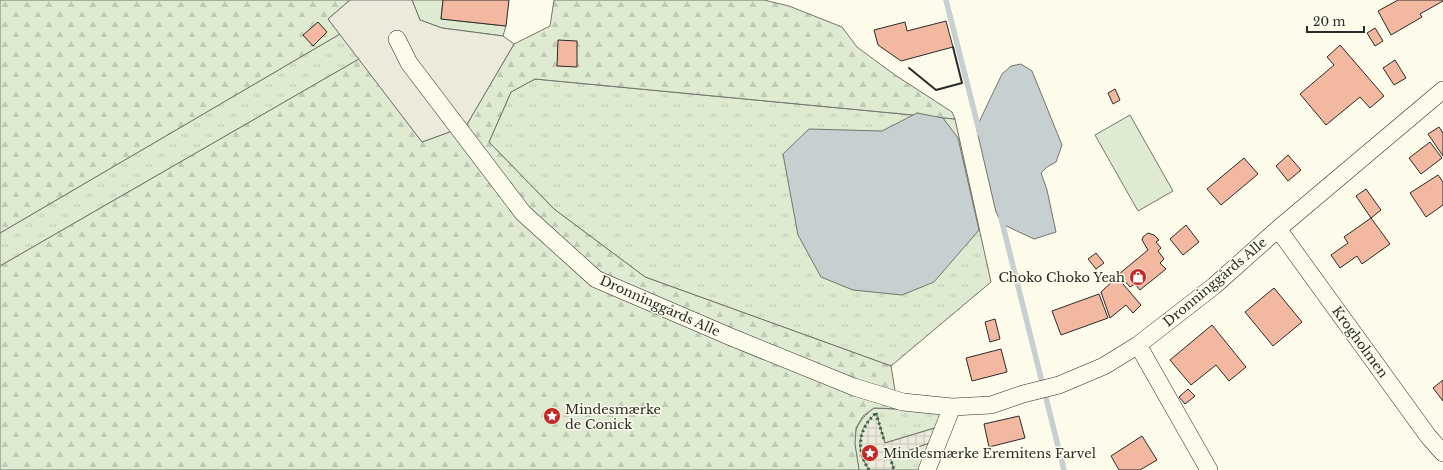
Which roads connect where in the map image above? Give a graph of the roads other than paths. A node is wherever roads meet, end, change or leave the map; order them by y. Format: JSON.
{"nodes":[{"id":1,"x":397,"y":39,"type":"dead end"},
{"id":2,"x":1443,"y":90,"type":"edge"},
{"id":3,"x":1278,"y":229,"type":"junction"},
{"id":4,"x":1138,"y":345,"type":"junction"},
{"id":5,"x":952,"y":407,"type":"junction"},
{"id":6,"x":1443,"y":454,"type":"edge"},
{"id":7,"x":927,"y":470,"type":"edge"},
{"id":8,"x":1209,"y":470,"type":"edge"}],
"edges":[{"from":1,"to":5,"type":"street","name":"Dronninggårds Alle"},
{"from":2,"to":3,"type":"street","name":"Dronninggårds Alle"},
{"from":3,"to":4,"type":"street","name":"Dronninggårds Alle"},
{"from":3,"to":6,"type":"street","name":"Krogholmen"},
{"from":4,"to":5,"type":"street","name":"Dronninggårds Alle"},
{"from":4,"to":8,"type":"street"},
{"from":5,"to":7,"type":"street"}]}
